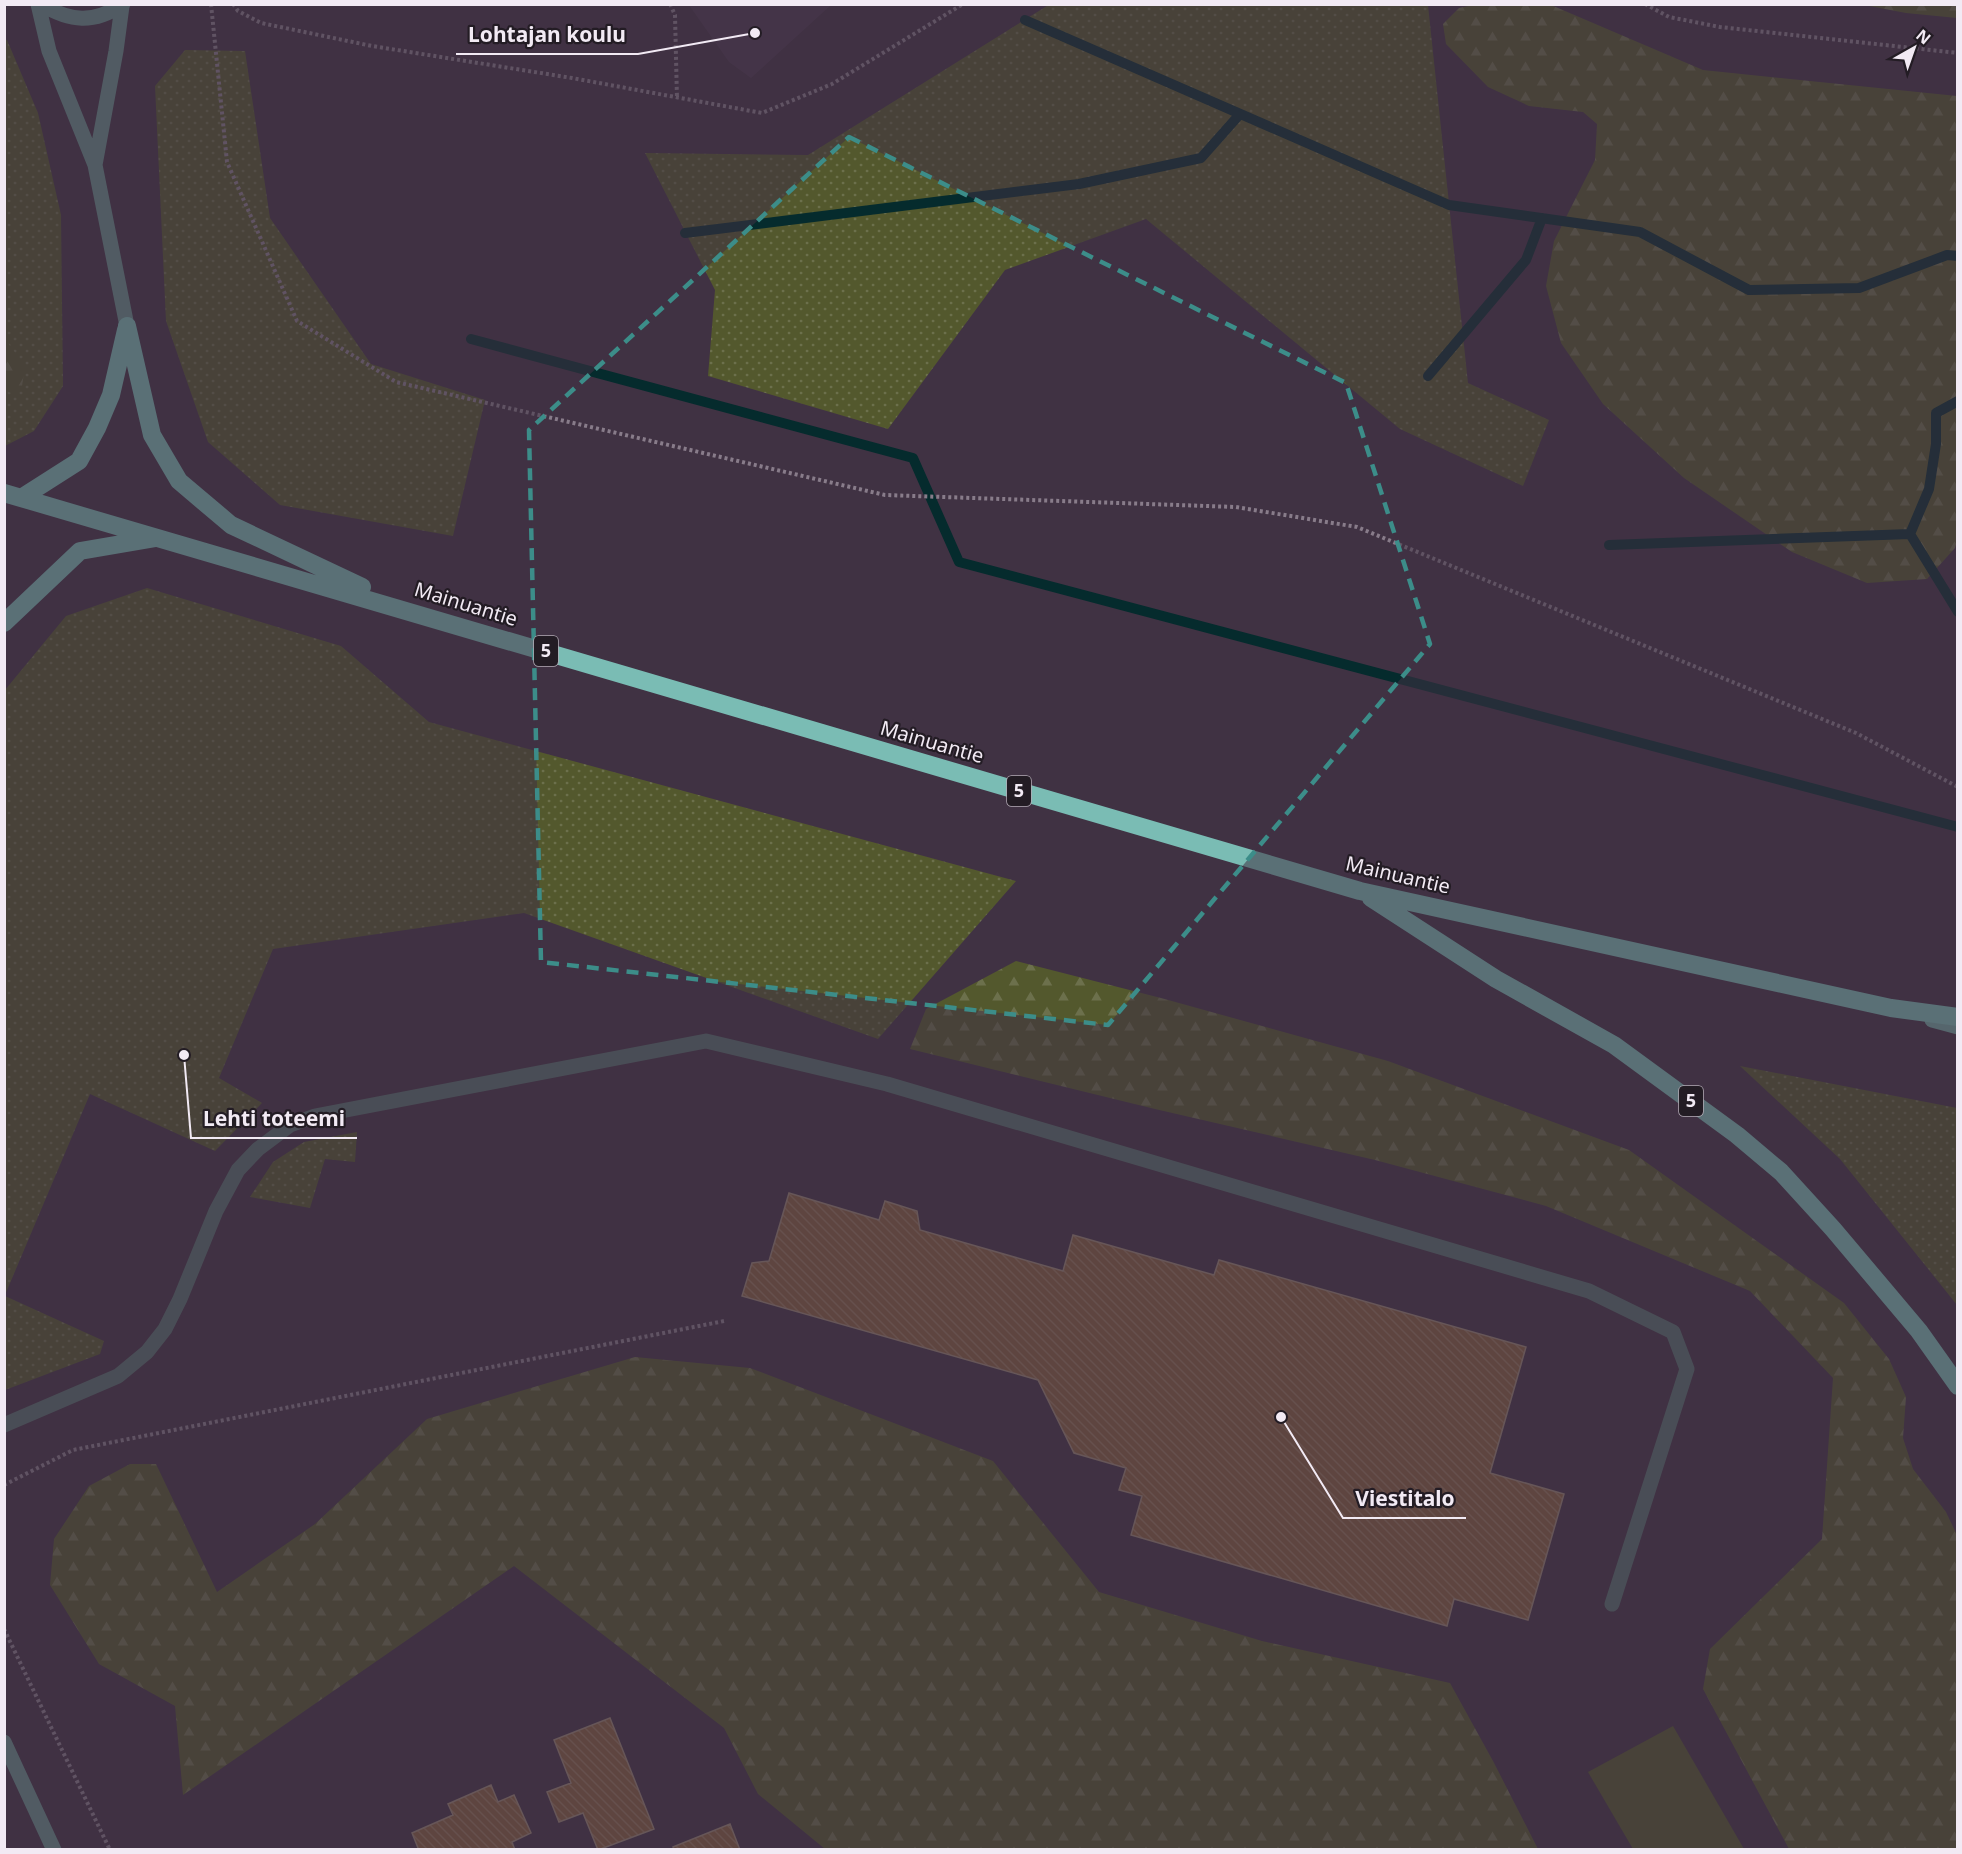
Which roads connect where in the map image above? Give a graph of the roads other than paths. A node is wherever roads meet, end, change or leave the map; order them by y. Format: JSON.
{"nodes":[{"id":1,"x":40,"y":4,"type":"edge"},
{"id":2,"x":122,"y":5,"type":"edge"},
{"id":3,"x":95,"y":165,"type":"junction"},
{"id":4,"x":127,"y":326,"type":"junction"},
{"id":5,"x":13,"y":495,"type":"edge"},
{"id":6,"x":160,"y":537,"type":"junction"},
{"id":7,"x":413,"y":612,"type":"junction"},
{"id":8,"x":4,"y":623,"type":"edge"},
{"id":9,"x":1360,"y":891,"type":"junction"},
{"id":10,"x":1892,"y":1008,"type":"junction"},
{"id":11,"x":1958,"y":1017,"type":"edge"},
{"id":12,"x":1958,"y":1027,"type":"edge"},
{"id":13,"x":1958,"y":1386,"type":"edge"},
{"id":14,"x":4,"y":1425,"type":"edge"},
{"id":15,"x":1612,"y":1604,"type":"dead end"},
{"id":16,"x":4,"y":1742,"type":"edge"},
{"id":17,"x":54,"y":1850,"type":"edge"}],
"edges":[{"from":1,"to":2,"type":"street"},
{"from":1,"to":3,"type":"street"},
{"from":2,"to":3,"type":"street"},
{"from":3,"to":4,"type":"street"},
{"from":4,"to":5,"type":"highway"},
{"from":4,"to":7,"type":"highway"},
{"from":5,"to":6,"type":"highway","name":"Mainuantie","number":"5"},
{"from":6,"to":7,"type":"highway","name":"Mainuantie","number":"5"},
{"from":6,"to":8,"type":"highway"},
{"from":7,"to":9,"type":"highway","name":"Mainuantie","number":"5"},
{"from":9,"to":10,"type":"highway","name":"Mainuantie","number":"5"},
{"from":9,"to":13,"type":"highway","number":"5"},
{"from":10,"to":11,"type":"highway","name":"Mainuantie","number":"5"},
{"from":10,"to":12,"type":"main road","name":"Mainuantie"},
{"from":14,"to":15,"type":"street"},
{"from":16,"to":17,"type":"street"}]}
